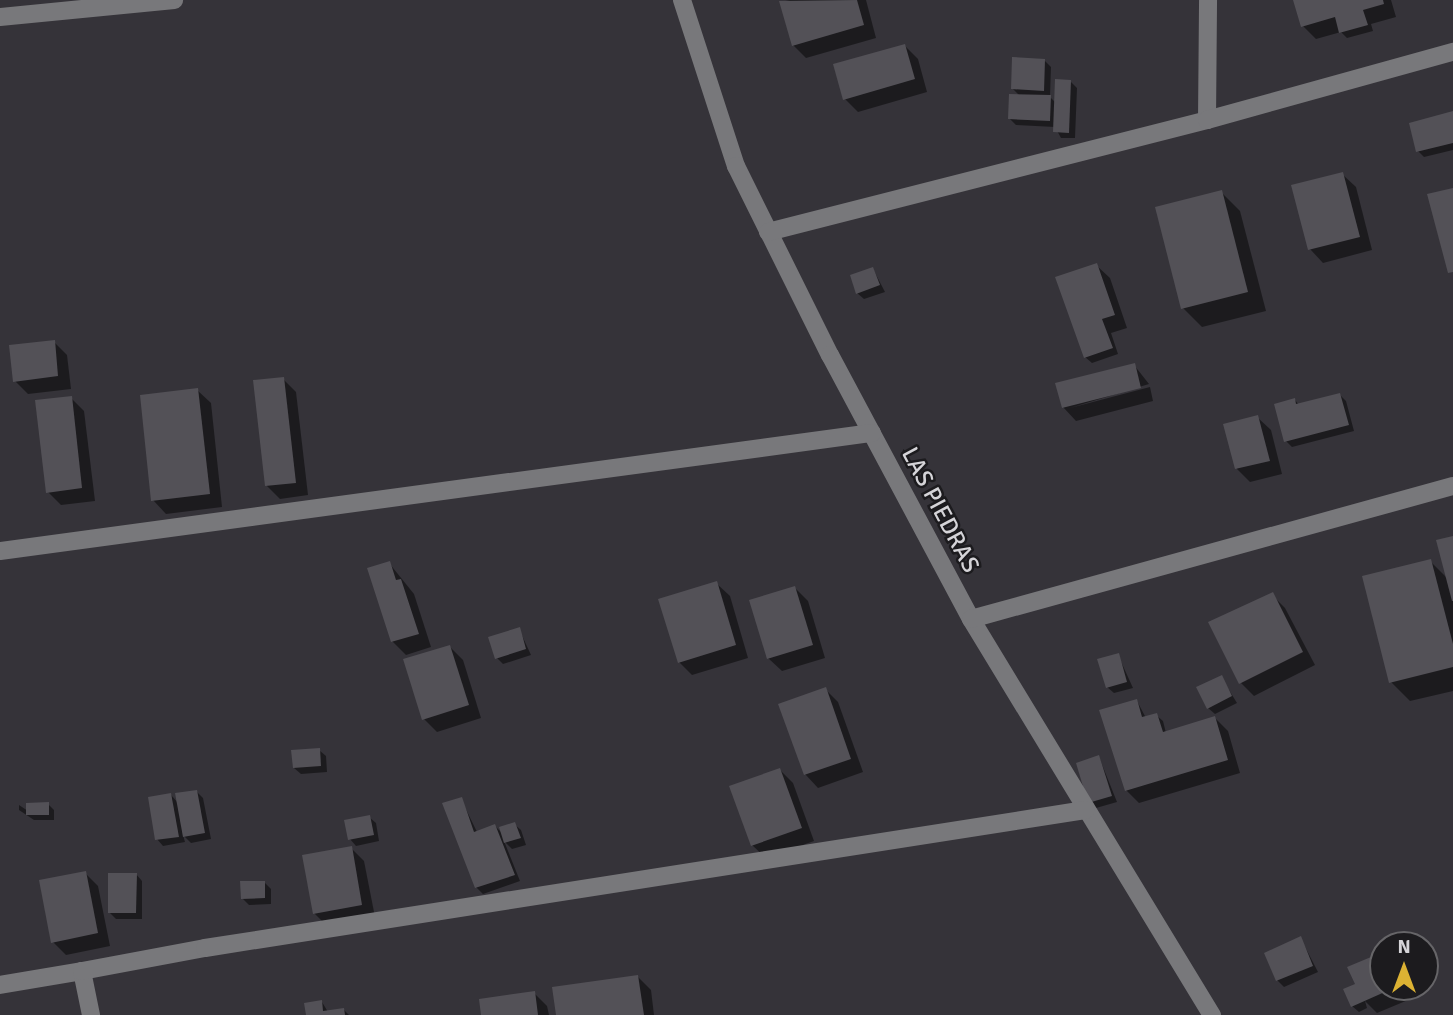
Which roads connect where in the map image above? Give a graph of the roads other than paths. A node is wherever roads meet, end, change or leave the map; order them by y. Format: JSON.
{"nodes":[{"id":1,"x":174,"y":0,"type":"edge"},
{"id":2,"x":682,"y":0,"type":"edge"},
{"id":3,"x":1208,"y":0,"type":"edge"},
{"id":4,"x":0,"y":17,"type":"edge"},
{"id":5,"x":1453,"y":52,"type":"edge"},
{"id":6,"x":1207,"y":120,"type":"junction"},
{"id":7,"x":768,"y":232,"type":"junction"},
{"id":8,"x":872,"y":433,"type":"junction"},
{"id":9,"x":1453,"y":486,"type":"edge"},
{"id":10,"x":0,"y":551,"type":"edge"},
{"id":11,"x":971,"y":619,"type":"junction"},
{"id":12,"x":1086,"y":810,"type":"junction"},
{"id":13,"x":82,"y":971,"type":"junction"},
{"id":14,"x":0,"y":985,"type":"edge"},
{"id":15,"x":90,"y":1015,"type":"edge"},
{"id":16,"x":1213,"y":1015,"type":"edge"}],
"edges":[{"from":1,"to":4,"type":"street"},
{"from":2,"to":7,"type":"street","name":"LAS PIEDRAS"},
{"from":3,"to":6,"type":"street"},
{"from":5,"to":6,"type":"street"},
{"from":6,"to":7,"type":"street"},
{"from":7,"to":8,"type":"street","name":"LAS PIEDRAS"},
{"from":8,"to":10,"type":"street"},
{"from":8,"to":11,"type":"street","name":"LAS PIEDRAS"},
{"from":9,"to":11,"type":"street"},
{"from":11,"to":12,"type":"street","name":"LAS PIEDRAS"},
{"from":12,"to":13,"type":"street"},
{"from":12,"to":16,"type":"street","name":"LAS PIEDRAS"},
{"from":13,"to":14,"type":"street"},
{"from":13,"to":15,"type":"street"}]}
